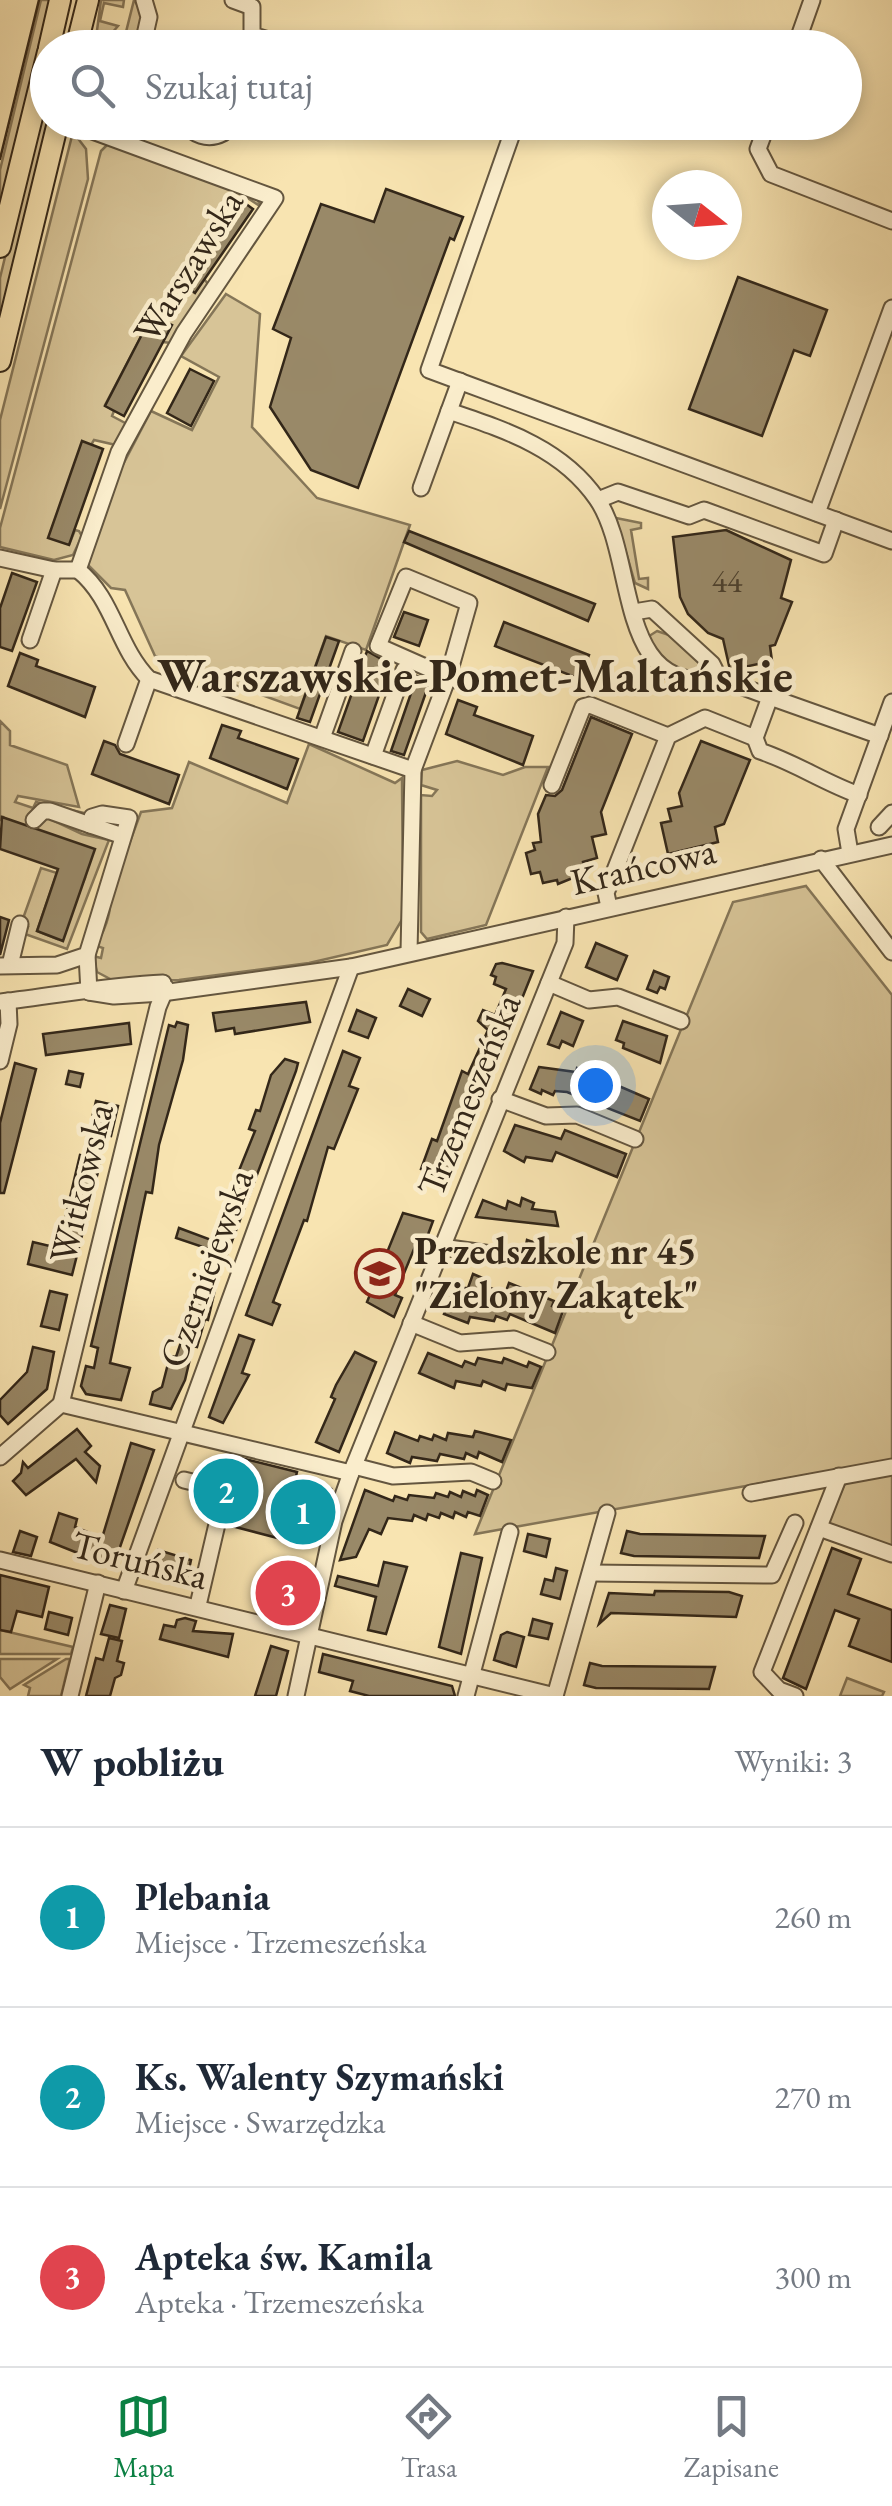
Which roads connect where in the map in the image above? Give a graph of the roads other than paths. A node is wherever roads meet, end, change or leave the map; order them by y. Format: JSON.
{"nodes":[{"id":1,"x":60,"y":0,"type":"edge"},
{"id":2,"x":88,"y":0,"type":"edge"},
{"id":3,"x":144,"y":0,"type":"edge"},
{"id":4,"x":233,"y":0,"type":"edge"},
{"id":5,"x":812,"y":0,"type":"edge"},
{"id":6,"x":53,"y":30,"type":"edge"},
{"id":7,"x":80,"y":30,"type":"edge"},
{"id":8,"x":146,"y":30,"type":"edge"},
{"id":9,"x":252,"y":30,"type":"edge"},
{"id":10,"x":801,"y":30,"type":"edge"},
{"id":11,"x":30,"y":124,"type":"edge"},
{"id":12,"x":54,"y":140,"type":"edge"},
{"id":13,"x":117,"y":140,"type":"edge"},
{"id":14,"x":510,"y":140,"type":"edge"},
{"id":15,"x":761,"y":140,"type":"edge"},
{"id":16,"x":892,"y":221,"type":"edge"},
{"id":17,"x":0,"y":246,"type":"edge"},
{"id":18,"x":892,"y":308,"type":"edge"},
{"id":19,"x":0,"y":360,"type":"edge"},
{"id":20,"x":460,"y":382,"type":"junction"},
{"id":21,"x":449,"y":411,"type":"junction"},
{"id":22,"x":421,"y":488,"type":"dead end"},
{"id":23,"x":598,"y":500,"type":"junction"},
{"id":24,"x":816,"y":513,"type":"junction"},
{"id":25,"x":836,"y":520,"type":"junction"},
{"id":26,"x":892,"y":541,"type":"edge"},
{"id":27,"x":0,"y":558,"type":"edge"},
{"id":28,"x":54,"y":570,"type":"junction"},
{"id":29,"x":78,"y":570,"type":"junction"},
{"id":30,"x":634,"y":612,"type":"junction"},
{"id":31,"x":30,"y":640,"type":"dead end"},
{"id":32,"x":353,"y":652,"type":"dead end"},
{"id":33,"x":404,"y":670,"type":"dead end"},
{"id":34,"x":448,"y":677,"type":"junction"},
{"id":35,"x":149,"y":678,"type":"junction"},
{"id":36,"x":719,"y":678,"type":"junction"},
{"id":37,"x":472,"y":685,"type":"dead end"},
{"id":38,"x":770,"y":697,"type":"junction"},
{"id":39,"x":892,"y":702,"type":"edge"},
{"id":40,"x":668,"y":736,"type":"junction"},
{"id":41,"x":880,"y":736,"type":"junction"},
{"id":42,"x":322,"y":738,"type":"junction"},
{"id":43,"x":755,"y":738,"type":"junction"},
{"id":44,"x":126,"y":744,"type":"dead end"},
{"id":45,"x":373,"y":756,"type":"junction"},
{"id":46,"x":413,"y":770,"type":"junction"},
{"id":47,"x":552,"y":785,"type":"dead end"},
{"id":48,"x":859,"y":795,"type":"junction"},
{"id":49,"x":892,"y":813,"type":"edge"},
{"id":50,"x":34,"y":820,"type":"dead end"},
{"id":51,"x":879,"y":827,"type":"dead end"},
{"id":52,"x":892,"y":844,"type":"edge"},
{"id":53,"x":850,"y":853,"type":"junction"},
{"id":54,"x":821,"y":860,"type":"junction"},
{"id":55,"x":609,"y":907,"type":"junction"},
{"id":56,"x":566,"y":917,"type":"junction"},
{"id":57,"x":20,"y":924,"type":"dead end"},
{"id":58,"x":408,"y":952,"type":"junction"},
{"id":59,"x":892,"y":952,"type":"edge"},
{"id":60,"x":87,"y":955,"type":"junction"},
{"id":61,"x":5,"y":965,"type":"edge"},
{"id":62,"x":351,"y":967,"type":"junction"},
{"id":63,"x":549,"y":983,"type":"junction"},
{"id":64,"x":168,"y":988,"type":"junction"},
{"id":65,"x":89,"y":992,"type":"junction"},
{"id":66,"x":4,"y":1002,"type":"edge"},
{"id":67,"x":681,"y":1022,"type":"dead end"},
{"id":68,"x":0,"y":1060,"type":"edge"},
{"id":69,"x":500,"y":1099,"type":"junction"},
{"id":70,"x":635,"y":1139,"type":"dead end"},
{"id":71,"x":442,"y":1247,"type":"junction"},
{"id":72,"x":512,"y":1257,"type":"dead end"},
{"id":73,"x":411,"y":1323,"type":"junction"},
{"id":74,"x":547,"y":1352,"type":"dead end"},
{"id":75,"x":61,"y":1404,"type":"junction"},
{"id":76,"x":181,"y":1432,"type":"junction"},
{"id":77,"x":0,"y":1457,"type":"edge"},
{"id":78,"x":892,"y":1467,"type":"edge"},
{"id":79,"x":353,"y":1470,"type":"junction"},
{"id":80,"x":839,"y":1476,"type":"junction"},
{"id":81,"x":184,"y":1480,"type":"dead end"},
{"id":82,"x":493,"y":1480,"type":"dead end"},
{"id":83,"x":752,"y":1494,"type":"dead end"},
{"id":84,"x":607,"y":1514,"type":"dead end"},
{"id":85,"x":794,"y":1523,"type":"dead end"},
{"id":86,"x":818,"y":1528,"type":"junction"},
{"id":87,"x":510,"y":1532,"type":"dead end"},
{"id":88,"x":892,"y":1554,"type":"edge"},
{"id":89,"x":0,"y":1560,"type":"edge"},
{"id":90,"x":592,"y":1573,"type":"junction"},
{"id":91,"x":98,"y":1583,"type":"junction"},
{"id":92,"x":124,"y":1591,"type":"junction"},
{"id":93,"x":198,"y":1600,"type":"dead end"},
{"id":94,"x":312,"y":1636,"type":"junction"},
{"id":95,"x":472,"y":1676,"type":"junction"},
{"id":96,"x":70,"y":1696,"type":"edge"},
{"id":97,"x":296,"y":1696,"type":"edge"},
{"id":98,"x":466,"y":1696,"type":"edge"},
{"id":99,"x":555,"y":1696,"type":"edge"},
{"id":100,"x":795,"y":1696,"type":"edge"}],
"edges":[{"from":1,"to":6,"type":"main road"},
{"from":2,"to":7,"type":"main road"},
{"from":3,"to":8,"type":"street"},
{"from":4,"to":9,"type":"street"},
{"from":5,"to":10,"type":"street"},
{"from":11,"to":17,"type":"main road"},
{"from":12,"to":19,"type":"main road"},
{"from":13,"to":29,"type":"street","name":"Warszawska"},
{"from":14,"to":20,"type":"street"},
{"from":15,"to":16,"type":"street"},
{"from":18,"to":24,"type":"street"},
{"from":20,"to":21,"type":"street"},
{"from":20,"to":24,"type":"street"},
{"from":21,"to":22,"type":"street"},
{"from":21,"to":23,"type":"street"},
{"from":23,"to":25,"type":"street"},
{"from":23,"to":30,"type":"street"},
{"from":24,"to":25,"type":"street"},
{"from":25,"to":26,"type":"street"},
{"from":27,"to":28,"type":"street"},
{"from":28,"to":29,"type":"street"},
{"from":28,"to":31,"type":"street"},
{"from":29,"to":35,"type":"street"},
{"from":30,"to":36,"type":"street"},
{"from":30,"to":36,"type":"street"},
{"from":32,"to":42,"type":"street"},
{"from":33,"to":45,"type":"street"},
{"from":34,"to":34,"type":"street"},
{"from":34,"to":37,"type":"street"},
{"from":34,"to":46,"type":"street"},
{"from":35,"to":42,"type":"street"},
{"from":35,"to":44,"type":"street"},
{"from":36,"to":38,"type":"street"},
{"from":38,"to":41,"type":"street"},
{"from":38,"to":43,"type":"street"},
{"from":39,"to":41,"type":"street"},
{"from":40,"to":43,"type":"street"},
{"from":40,"to":47,"type":"street"},
{"from":40,"to":55,"type":"street"},
{"from":41,"to":48,"type":"street"},
{"from":42,"to":45,"type":"street"},
{"from":43,"to":48,"type":"street"},
{"from":45,"to":46,"type":"street"},
{"from":46,"to":58,"type":"street"},
{"from":48,"to":53,"type":"street"},
{"from":49,"to":51,"type":"street"},
{"from":50,"to":60,"type":"street"},
{"from":52,"to":53,"type":"street","name":"Krańcowa"},
{"from":53,"to":54,"type":"street","name":"Krańcowa"},
{"from":54,"to":55,"type":"street","name":"Krańcowa"},
{"from":54,"to":59,"type":"street"},
{"from":55,"to":56,"type":"street","name":"Krańcowa"},
{"from":56,"to":58,"type":"street","name":"Krańcowa"},
{"from":56,"to":63,"type":"street","name":"Trzemeszeńska"},
{"from":57,"to":61,"type":"street"},
{"from":58,"to":62,"type":"street","name":"Krańcowa"},
{"from":60,"to":61,"type":"street"},
{"from":60,"to":65,"type":"street"},
{"from":62,"to":64,"type":"street","name":"Krańcowa"},
{"from":62,"to":76,"type":"street","name":"Czerniejewska"},
{"from":63,"to":67,"type":"street"},
{"from":63,"to":69,"type":"street","name":"Trzemeszeńska"},
{"from":64,"to":65,"type":"street","name":"Krańcowa"},
{"from":64,"to":75,"type":"street","name":"Witkowska"},
{"from":65,"to":66,"type":"street","name":"Krańcowa"},
{"from":66,"to":68,"type":"street"},
{"from":69,"to":70,"type":"street"},
{"from":69,"to":71,"type":"street","name":"Trzemeszeńska"},
{"from":71,"to":72,"type":"street"},
{"from":71,"to":73,"type":"street","name":"Trzemeszeńska"},
{"from":73,"to":74,"type":"street"},
{"from":73,"to":79,"type":"street","name":"Trzemeszeńska"},
{"from":75,"to":76,"type":"street"},
{"from":75,"to":77,"type":"street"},
{"from":76,"to":79,"type":"street"},
{"from":76,"to":92,"type":"street","name":"Czerniejewska"},
{"from":78,"to":80,"type":"street"},
{"from":79,"to":82,"type":"street"},
{"from":79,"to":94,"type":"street","name":"Trzemeszeńska"},
{"from":80,"to":83,"type":"street"},
{"from":80,"to":86,"type":"street"},
{"from":81,"to":93,"type":"street"},
{"from":84,"to":90,"type":"street"},
{"from":85,"to":90,"type":"street"},
{"from":86,"to":88,"type":"street"},
{"from":86,"to":100,"type":"street"},
{"from":87,"to":95,"type":"street"},
{"from":89,"to":91,"type":"street","name":"Toruńska"},
{"from":90,"to":99,"type":"street"},
{"from":91,"to":92,"type":"street","name":"Toruńska"},
{"from":91,"to":96,"type":"street"},
{"from":92,"to":94,"type":"street","name":"Toruńska"},
{"from":94,"to":95,"type":"street","name":"Toruńska"},
{"from":94,"to":97,"type":"street","name":"Trzemeszeńska"},
{"from":95,"to":98,"type":"street"},
{"from":95,"to":99,"type":"street","name":"Toruńska"}]}
